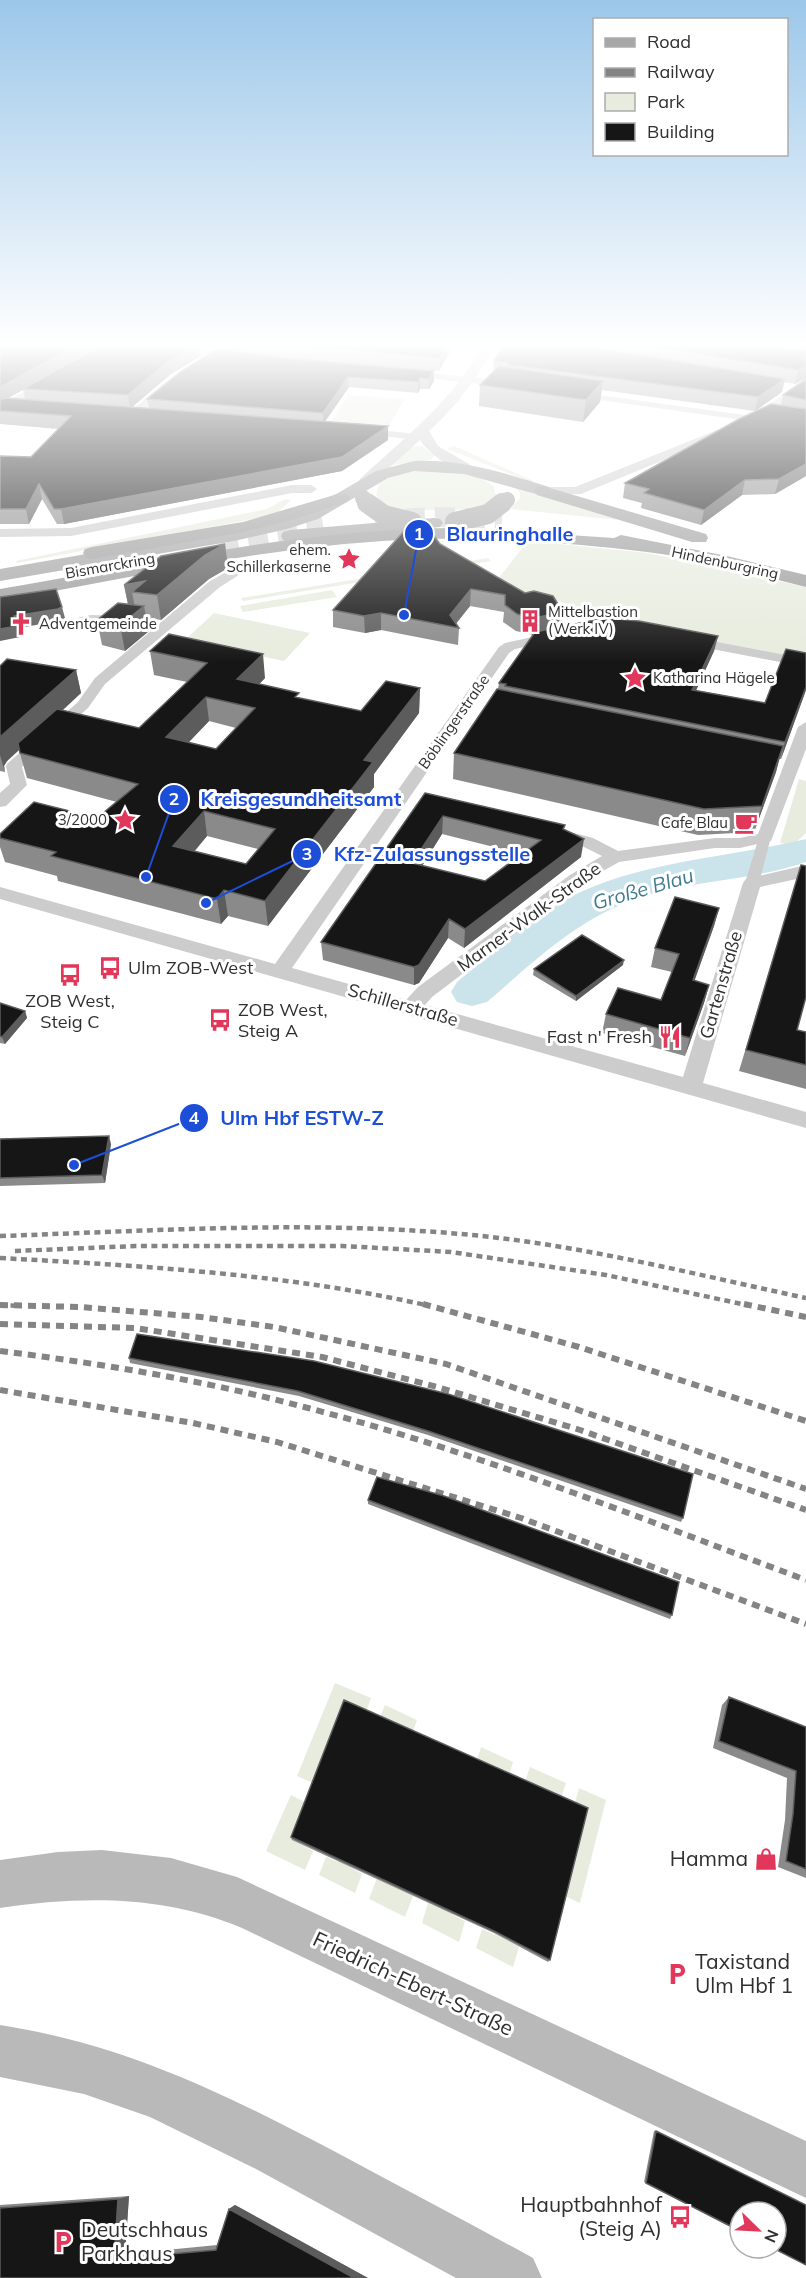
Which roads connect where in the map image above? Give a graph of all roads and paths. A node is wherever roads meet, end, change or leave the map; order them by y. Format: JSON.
{"nodes":[{"id":1,"x":404,"y":450,"type":"edge"},
{"id":2,"x":436,"y":450,"type":"edge"},
{"id":3,"x":685,"y":450,"type":"edge"},
{"id":4,"x":464,"y":467,"type":"junction"},
{"id":5,"x":500,"y":478,"type":"junction"},
{"id":6,"x":311,"y":489,"type":"dead end"},
{"id":7,"x":364,"y":490,"type":"junction"},
{"id":8,"x":543,"y":491,"type":"joint"},
{"id":9,"x":581,"y":497,"type":"junction"},
{"id":10,"x":341,"y":498,"type":"junction"},
{"id":11,"x":502,"y":519,"type":"tunnel mouth"},
{"id":12,"x":374,"y":520,"type":"tunnel mouth"},
{"id":13,"x":434,"y":523,"type":"junction"},
{"id":14,"x":323,"y":525,"type":"tunnel mouth"},
{"id":15,"x":0,"y":533,"type":"edge"},
{"id":16,"x":643,"y":546,"type":"junction"},
{"id":17,"x":92,"y":553,"type":"dead end"},
{"id":18,"x":770,"y":559,"type":"junction"},
{"id":19,"x":806,"y":568,"type":"edge"},
{"id":20,"x":237,"y":570,"type":"dead end"},
{"id":21,"x":0,"y":575,"type":"edge"},
{"id":22,"x":806,"y":581,"type":"edge"},
{"id":23,"x":0,"y":585,"type":"edge"},
{"id":24,"x":0,"y":595,"type":"edge"},
{"id":25,"x":68,"y":624,"type":"dead end"},
{"id":26,"x":166,"y":627,"type":"junction"},
{"id":27,"x":574,"y":632,"type":"edge"},
{"id":28,"x":669,"y":636,"type":"edge"},
{"id":29,"x":806,"y":663,"type":"edge"},
{"id":30,"x":806,"y":727,"type":"edge"},
{"id":31,"x":402,"y":796,"type":"junction"},
{"id":32,"x":425,"y":801,"type":"edge"},
{"id":33,"x":0,"y":802,"type":"edge"},
{"id":34,"x":537,"y":829,"type":"edge"},
{"id":35,"x":764,"y":841,"type":"junction"},
{"id":36,"x":614,"y":857,"type":"junction"},
{"id":37,"x":806,"y":871,"type":"edge"},
{"id":38,"x":753,"y":880,"type":"junction"},
{"id":39,"x":0,"y":892,"type":"edge"},
{"id":40,"x":280,"y":971,"type":"junction"},
{"id":41,"x":412,"y":1007,"type":"junction"},
{"id":42,"x":691,"y":1088,"type":"junction"},
{"id":43,"x":806,"y":1120,"type":"edge"},
{"id":44,"x":0,"y":1884,"type":"edge"},
{"id":45,"x":0,"y":2051,"type":"edge"},
{"id":46,"x":806,"y":2170,"type":"edge"},
{"id":47,"x":513,"y":2278,"type":"edge"}],
"edges":[{"from":1,"to":7,"type":"street"},
{"from":2,"to":4,"type":"street"},
{"from":3,"to":9,"type":"street"},
{"from":4,"to":5,"type":"main road"},
{"from":4,"to":7,"type":"main road"},
{"from":5,"to":8,"type":"main road"},
{"from":5,"to":13,"type":"main road","bridge":true},
{"from":6,"to":15,"type":"street"},
{"from":7,"to":10,"type":"main road","name":"Bismarckring"},
{"from":7,"to":13,"type":"main road","bridge":true},
{"from":8,"to":9,"type":"highway"},
{"from":9,"to":18,"type":"highway"},
{"from":10,"to":17,"type":"highway"},
{"from":10,"to":21,"type":"main road","name":"Bismarckring"},
{"from":11,"to":18,"type":"highway"},
{"from":12,"to":14,"type":"highway"},
{"from":13,"to":16,"type":"highway"},
{"from":13,"to":23,"type":"main road","name":"Bismarckring"},
{"from":16,"to":22,"type":"highway","name":"Hindenburgring"},
{"from":16,"to":24,"type":"highway"},
{"from":18,"to":19,"type":"highway","name":"Hindenburgring"},
{"from":20,"to":26,"type":"street"},
{"from":25,"to":26,"type":"street"},
{"from":26,"to":33,"type":"street"},
{"from":27,"to":31,"type":"street","name":"Böblingerstraße"},
{"from":28,"to":29,"type":"street"},
{"from":30,"to":35,"type":"street","name":"Gartenstraße"},
{"from":31,"to":32,"type":"street"},
{"from":31,"to":40,"type":"street","name":"Böblingerstraße"},
{"from":34,"to":36,"type":"street"},
{"from":35,"to":36,"type":"street","name":"Marner-Walk-Straße"},
{"from":35,"to":38,"type":"street","name":"Gartenstraße"},
{"from":36,"to":41,"type":"street","name":"Marner-Walk-Straße"},
{"from":37,"to":38,"type":"street"},
{"from":38,"to":42,"type":"street","name":"Gartenstraße"},
{"from":39,"to":40,"type":"street","name":"Schillerstraße"},
{"from":40,"to":41,"type":"street","name":"Schillerstraße"},
{"from":41,"to":42,"type":"street","name":"Schillerstraße"},
{"from":42,"to":43,"type":"street","name":"Schillerstraße"},
{"from":44,"to":46,"type":"main road","name":"Friedrich-Ebert-Straße"},
{"from":45,"to":47,"type":"main road"}]}
